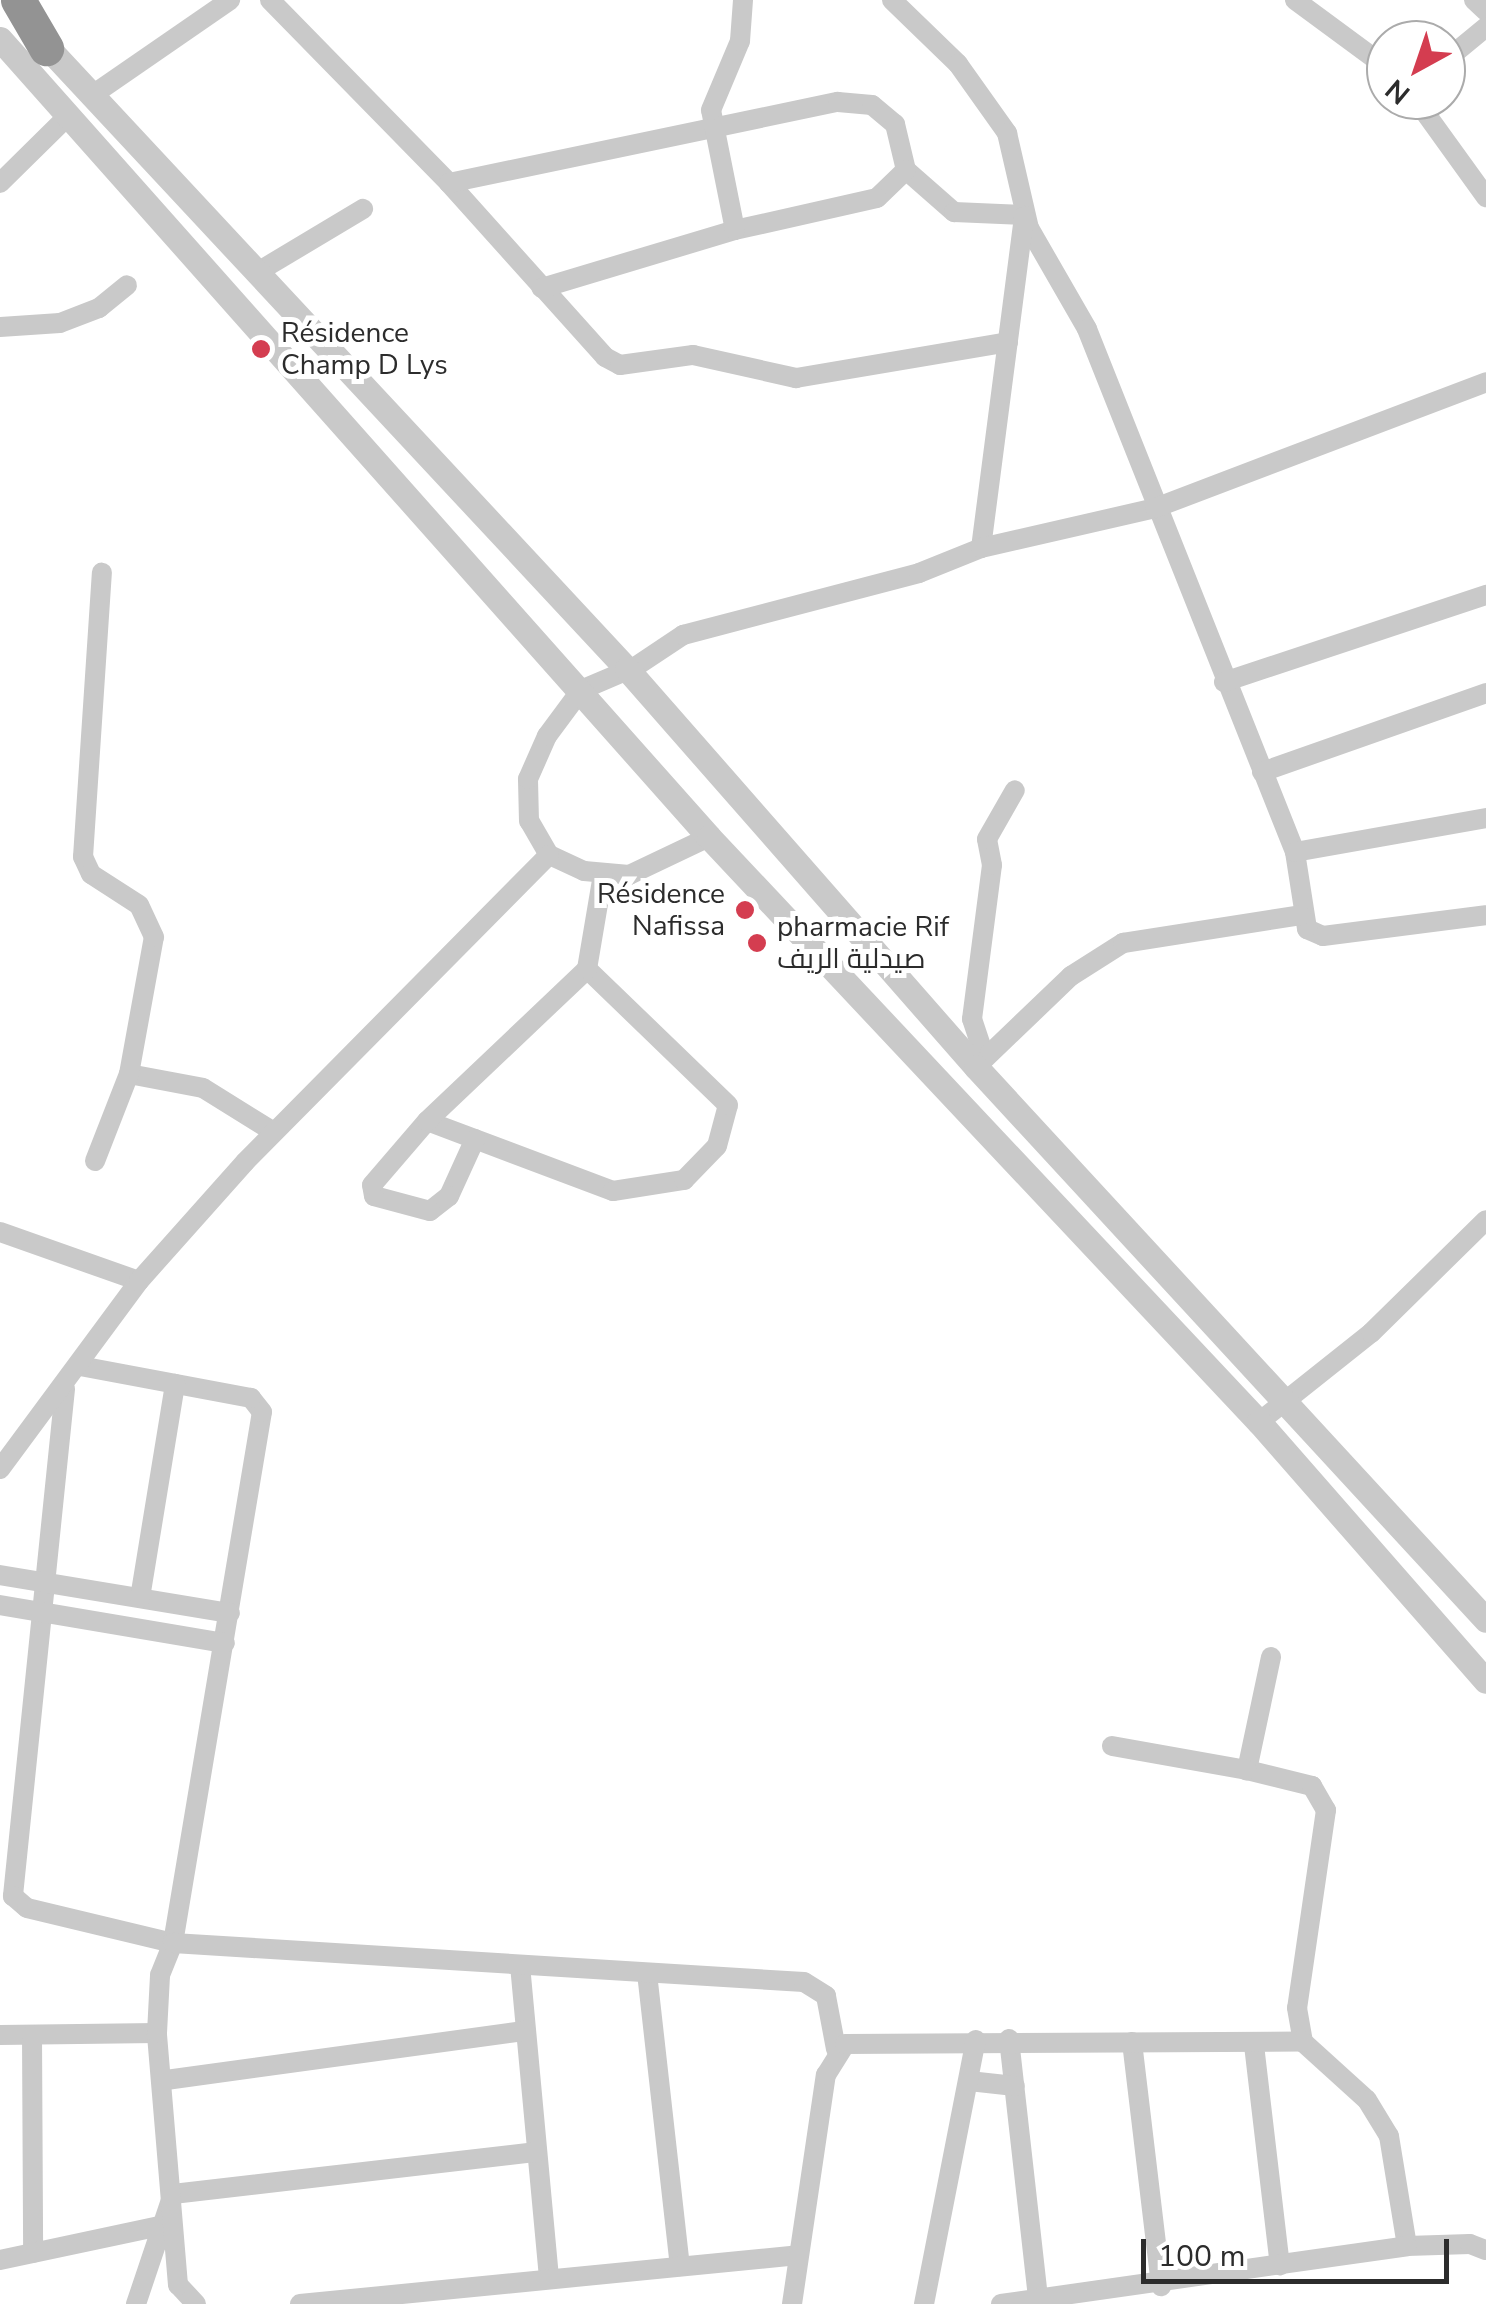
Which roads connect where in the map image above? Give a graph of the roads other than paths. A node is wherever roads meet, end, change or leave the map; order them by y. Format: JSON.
{"nodes":[{"id":1,"x":4,"y":0,"type":"edge"},
{"id":2,"x":18,"y":0,"type":"edge"},
{"id":3,"x":230,"y":0,"type":"edge"},
{"id":4,"x":270,"y":0,"type":"edge"},
{"id":5,"x":743,"y":0,"type":"edge"},
{"id":6,"x":892,"y":0,"type":"edge"},
{"id":7,"x":1295,"y":0,"type":"edge"},
{"id":8,"x":1474,"y":0,"type":"edge"},
{"id":9,"x":1486,"y":11,"type":"edge"},
{"id":10,"x":1486,"y":27,"type":"edge"},
{"id":11,"x":0,"y":39,"type":"edge"},
{"id":12,"x":1466,"y":44,"type":"edge"},
{"id":13,"x":46,"y":48,"type":"junction"},
{"id":14,"x":1366,"y":52,"type":"edge"},
{"id":15,"x":91,"y":96,"type":"junction"},
{"id":16,"x":69,"y":116,"type":"junction"},
{"id":17,"x":1430,"y":120,"type":"edge"},
{"id":18,"x":711,"y":129,"type":"junction"},
{"id":19,"x":906,"y":170,"type":"junction"},
{"id":20,"x":0,"y":182,"type":"edge"},
{"id":21,"x":449,"y":183,"type":"junction"},
{"id":22,"x":1486,"y":197,"type":"edge"},
{"id":23,"x":363,"y":209,"type":"dead end"},
{"id":24,"x":1024,"y":215,"type":"junction"},
{"id":25,"x":736,"y":230,"type":"junction"},
{"id":26,"x":261,"y":270,"type":"junction"},
{"id":27,"x":127,"y":285,"type":"dead end"},
{"id":28,"x":542,"y":288,"type":"junction"},
{"id":29,"x":0,"y":328,"type":"edge"},
{"id":30,"x":1008,"y":342,"type":"junction"},
{"id":31,"x":1486,"y":382,"type":"edge"},
{"id":32,"x":1156,"y":508,"type":"junction"},
{"id":33,"x":982,"y":548,"type":"junction"},
{"id":34,"x":102,"y":573,"type":"dead end"},
{"id":35,"x":1486,"y":595,"type":"edge"},
{"id":36,"x":627,"y":670,"type":"junction"},
{"id":37,"x":1224,"y":682,"type":"junction"},
{"id":38,"x":581,"y":690,"type":"junction"},
{"id":39,"x":1486,"y":693,"type":"edge"},
{"id":40,"x":1262,"y":772,"type":"junction"},
{"id":41,"x":1016,"y":790,"type":"dead end"},
{"id":42,"x":1486,"y":818,"type":"edge"},
{"id":43,"x":709,"y":837,"type":"junction"},
{"id":44,"x":1295,"y":852,"type":"junction"},
{"id":45,"x":548,"y":855,"type":"junction"},
{"id":46,"x":602,"y":874,"type":"junction"},
{"id":47,"x":1302,"y":915,"type":"junction"},
{"id":48,"x":1486,"y":915,"type":"edge"},
{"id":49,"x":588,"y":969,"type":"junction"},
{"id":50,"x":980,"y":1062,"type":"junction"},
{"id":51,"x":129,"y":1074,"type":"junction"},
{"id":52,"x":427,"y":1122,"type":"junction"},
{"id":53,"x":272,"y":1131,"type":"junction"},
{"id":54,"x":475,"y":1139,"type":"junction"},
{"id":55,"x":95,"y":1162,"type":"dead end"},
{"id":56,"x":1486,"y":1220,"type":"edge"},
{"id":57,"x":0,"y":1232,"type":"edge"},
{"id":58,"x":140,"y":1281,"type":"junction"},
{"id":59,"x":80,"y":1366,"type":"junction"},
{"id":60,"x":174,"y":1384,"type":"junction"},
{"id":61,"x":65,"y":1389,"type":"junction"},
{"id":62,"x":1282,"y":1402,"type":"junction"},
{"id":63,"x":1259,"y":1422,"type":"junction"},
{"id":64,"x":1337,"y":1461,"type":"junction"},
{"id":65,"x":0,"y":1469,"type":"edge"},
{"id":66,"x":1312,"y":1481,"type":"junction"},
{"id":67,"x":0,"y":1575,"type":"edge"},
{"id":68,"x":46,"y":1582,"type":"junction"},
{"id":69,"x":140,"y":1598,"type":"junction"},
{"id":70,"x":0,"y":1605,"type":"edge"},
{"id":71,"x":43,"y":1612,"type":"junction"},
{"id":72,"x":230,"y":1614,"type":"junction"},
{"id":73,"x":1486,"y":1620,"type":"edge"},
{"id":74,"x":225,"y":1644,"type":"junction"},
{"id":75,"x":1271,"y":1657,"type":"dead end"},
{"id":76,"x":1486,"y":1680,"type":"edge"},
{"id":77,"x":1112,"y":1746,"type":"dead end"},
{"id":78,"x":1247,"y":1770,"type":"junction"},
{"id":79,"x":173,"y":1943,"type":"junction"},
{"id":80,"x":520,"y":1965,"type":"junction"},
{"id":81,"x":647,"y":1972,"type":"junction"},
{"id":82,"x":526,"y":2031,"type":"junction"},
{"id":83,"x":158,"y":2034,"type":"junction"},
{"id":84,"x":32,"y":2035,"type":"junction"},
{"id":85,"x":0,"y":2036,"type":"edge"},
{"id":86,"x":1009,"y":2039,"type":"junction"},
{"id":87,"x":976,"y":2040,"type":"junction"},
{"id":88,"x":1132,"y":2042,"type":"junction"},
{"id":89,"x":1303,"y":2042,"type":"junction"},
{"id":90,"x":1254,"y":2045,"type":"junction"},
{"id":91,"x":836,"y":2050,"type":"junction"},
{"id":92,"x":166,"y":2080,"type":"junction"},
{"id":93,"x":969,"y":2081,"type":"junction"},
{"id":94,"x":1015,"y":2086,"type":"junction"},
{"id":95,"x":538,"y":2152,"type":"junction"},
{"id":96,"x":173,"y":2194,"type":"junction"},
{"id":97,"x":160,"y":2226,"type":"junction"},
{"id":98,"x":1408,"y":2246,"type":"junction"},
{"id":99,"x":1486,"y":2250,"type":"edge"},
{"id":100,"x":33,"y":2253,"type":"junction"},
{"id":101,"x":796,"y":2255,"type":"junction"},
{"id":102,"x":0,"y":2260,"type":"edge"},
{"id":103,"x":1280,"y":2265,"type":"junction"},
{"id":104,"x":680,"y":2266,"type":"junction"},
{"id":105,"x":550,"y":2280,"type":"junction"},
{"id":106,"x":1161,"y":2286,"type":"junction"},
{"id":107,"x":1038,"y":2298,"type":"junction"},
{"id":108,"x":188,"y":2302,"type":"edge"},
{"id":109,"x":136,"y":2304,"type":"edge"},
{"id":110,"x":300,"y":2304,"type":"edge"},
{"id":111,"x":792,"y":2304,"type":"edge"},
{"id":112,"x":924,"y":2304,"type":"edge"},
{"id":113,"x":1001,"y":2304,"type":"edge"}],
"edges":[{"from":1,"to":13,"type":"street"},
{"from":2,"to":13,"type":"highway"},
{"from":3,"to":15,"type":"street"},
{"from":4,"to":21,"type":"street"},
{"from":5,"to":18,"type":"street"},
{"from":6,"to":24,"type":"street"},
{"from":7,"to":14,"type":"street"},
{"from":8,"to":9,"type":"street"},
{"from":10,"to":12,"type":"street"},
{"from":11,"to":16,"type":"street"},
{"from":13,"to":15,"type":"street"},
{"from":15,"to":26,"type":"street"},
{"from":16,"to":20,"type":"street"},
{"from":16,"to":38,"type":"street"},
{"from":17,"to":22,"type":"street"},
{"from":18,"to":19,"type":"street"},
{"from":18,"to":21,"type":"street"},
{"from":18,"to":25,"type":"street"},
{"from":19,"to":24,"type":"street"},
{"from":19,"to":25,"type":"street"},
{"from":21,"to":28,"type":"street"},
{"from":23,"to":26,"type":"street"},
{"from":24,"to":30,"type":"street"},
{"from":24,"to":32,"type":"street"},
{"from":25,"to":28,"type":"street"},
{"from":26,"to":36,"type":"street"},
{"from":27,"to":29,"type":"street"},
{"from":28,"to":30,"type":"street"},
{"from":30,"to":33,"type":"street"},
{"from":31,"to":32,"type":"street"},
{"from":32,"to":33,"type":"street"},
{"from":32,"to":37,"type":"street"},
{"from":33,"to":36,"type":"street"},
{"from":34,"to":51,"type":"street"},
{"from":35,"to":37,"type":"street"},
{"from":36,"to":38,"type":"street"},
{"from":36,"to":50,"type":"street"},
{"from":37,"to":40,"type":"street"},
{"from":38,"to":43,"type":"street"},
{"from":38,"to":45,"type":"street"},
{"from":39,"to":40,"type":"street"},
{"from":40,"to":44,"type":"street"},
{"from":41,"to":50,"type":"street"},
{"from":42,"to":44,"type":"street"},
{"from":43,"to":46,"type":"street"},
{"from":43,"to":63,"type":"street"},
{"from":44,"to":47,"type":"street"},
{"from":45,"to":46,"type":"street"},
{"from":45,"to":53,"type":"street"},
{"from":46,"to":49,"type":"street"},
{"from":47,"to":48,"type":"street"},
{"from":47,"to":50,"type":"street"},
{"from":49,"to":52,"type":"street"},
{"from":49,"to":54,"type":"street"},
{"from":50,"to":62,"type":"street"},
{"from":51,"to":53,"type":"street"},
{"from":51,"to":55,"type":"street"},
{"from":52,"to":54,"type":"street"},
{"from":52,"to":54,"type":"street"},
{"from":53,"to":58,"type":"street"},
{"from":56,"to":62,"type":"street"},
{"from":57,"to":58,"type":"street"},
{"from":58,"to":59,"type":"street"},
{"from":59,"to":60,"type":"street"},
{"from":59,"to":61,"type":"street"},
{"from":60,"to":69,"type":"street"},
{"from":60,"to":72,"type":"street"},
{"from":61,"to":65,"type":"street"},
{"from":61,"to":68,"type":"street"},
{"from":62,"to":63,"type":"street"},
{"from":62,"to":64,"type":"street"},
{"from":63,"to":66,"type":"street"},
{"from":64,"to":66,"type":"street"},
{"from":64,"to":73,"type":"street"},
{"from":66,"to":76,"type":"street"},
{"from":67,"to":68,"type":"street"},
{"from":68,"to":69,"type":"street"},
{"from":68,"to":71,"type":"street"},
{"from":69,"to":72,"type":"street"},
{"from":70,"to":71,"type":"street"},
{"from":71,"to":74,"type":"street"},
{"from":71,"to":79,"type":"street"},
{"from":72,"to":74,"type":"street"},
{"from":74,"to":79,"type":"street"},
{"from":75,"to":78,"type":"street"},
{"from":77,"to":78,"type":"street"},
{"from":78,"to":89,"type":"street"},
{"from":79,"to":80,"type":"street"},
{"from":79,"to":83,"type":"street"},
{"from":80,"to":81,"type":"street"},
{"from":80,"to":82,"type":"street"},
{"from":81,"to":91,"type":"street"},
{"from":81,"to":104,"type":"street"},
{"from":82,"to":92,"type":"street"},
{"from":82,"to":95,"type":"street"},
{"from":83,"to":84,"type":"street"},
{"from":83,"to":92,"type":"street"},
{"from":84,"to":85,"type":"street"},
{"from":84,"to":100,"type":"street"},
{"from":86,"to":87,"type":"street"},
{"from":86,"to":88,"type":"street"},
{"from":86,"to":94,"type":"street"},
{"from":87,"to":91,"type":"street"},
{"from":87,"to":93,"type":"street"},
{"from":88,"to":90,"type":"street"},
{"from":88,"to":106,"type":"street"},
{"from":89,"to":90,"type":"street"},
{"from":89,"to":98,"type":"street"},
{"from":90,"to":103,"type":"street"},
{"from":91,"to":101,"type":"street"},
{"from":92,"to":96,"type":"street"},
{"from":93,"to":94,"type":"street"},
{"from":93,"to":112,"type":"street"},
{"from":94,"to":107,"type":"street"},
{"from":95,"to":96,"type":"street"},
{"from":95,"to":105,"type":"street"},
{"from":96,"to":97,"type":"street"},
{"from":96,"to":108,"type":"street"},
{"from":97,"to":100,"type":"street"},
{"from":97,"to":109,"type":"street"},
{"from":98,"to":99,"type":"street"},
{"from":98,"to":103,"type":"street"},
{"from":100,"to":102,"type":"street"},
{"from":101,"to":104,"type":"street"},
{"from":101,"to":111,"type":"street"},
{"from":103,"to":106,"type":"street"},
{"from":104,"to":105,"type":"street"},
{"from":105,"to":110,"type":"street"},
{"from":106,"to":107,"type":"street"},
{"from":107,"to":113,"type":"street"}]}
